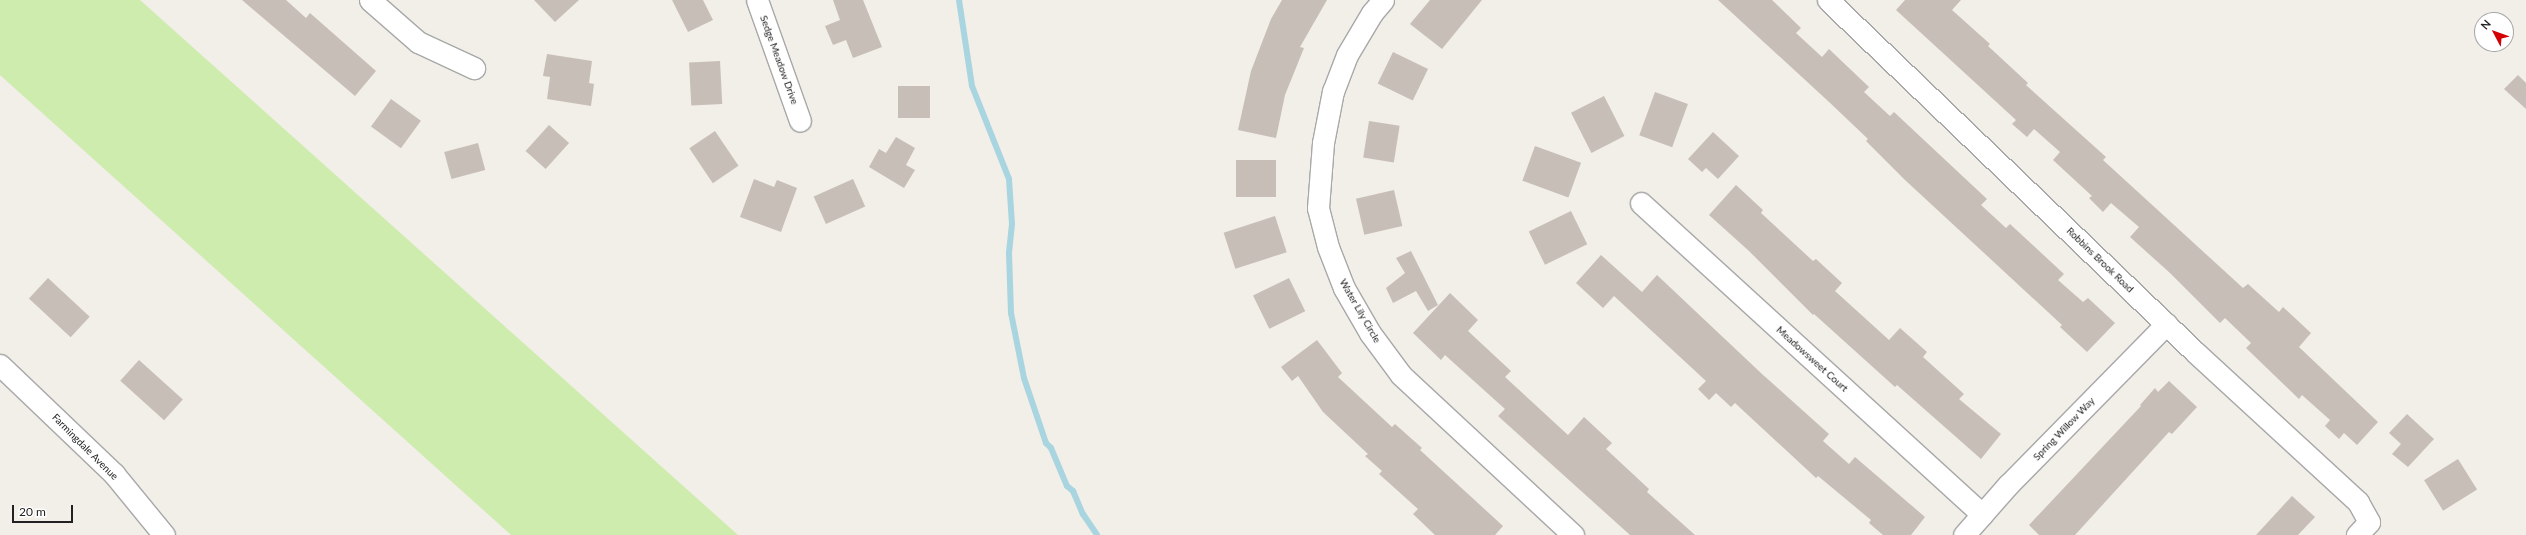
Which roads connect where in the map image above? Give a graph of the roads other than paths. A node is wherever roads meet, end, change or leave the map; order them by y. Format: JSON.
{"nodes":[{"id":1,"x":370,"y":0,"type":"edge"},
{"id":2,"x":757,"y":0,"type":"edge"},
{"id":3,"x":1383,"y":0,"type":"edge"},
{"id":4,"x":1828,"y":0,"type":"edge"},
{"id":5,"x":474,"y":68,"type":"dead end"},
{"id":6,"x":800,"y":121,"type":"dead end"},
{"id":7,"x":1641,"y":203,"type":"dead end"},
{"id":8,"x":2166,"y":324,"type":"junction"},
{"id":9,"x":0,"y":365,"type":"edge"},
{"id":10,"x":1982,"y":514,"type":"junction"},
{"id":11,"x":2363,"y":528,"type":"edge"},
{"id":12,"x":164,"y":535,"type":"edge"},
{"id":13,"x":1572,"y":535,"type":"edge"},
{"id":14,"x":1964,"y":535,"type":"edge"}],
"edges":[{"from":1,"to":5,"type":"street"},
{"from":2,"to":6,"type":"street","name":"Sedge Meadow Drive"},
{"from":3,"to":13,"type":"street","name":"Water Lily Circle"},
{"from":4,"to":8,"type":"street","name":"Robbins Brook Road"},
{"from":7,"to":10,"type":"street","name":"Meadowsweet Court"},
{"from":8,"to":10,"type":"street","name":"Spring Willow Way"},
{"from":8,"to":11,"type":"street","name":"Robbins Brook Road"},
{"from":9,"to":12,"type":"street","name":"Farmingdale Avenue"},
{"from":10,"to":14,"type":"street","name":"Spring Willow Way"}]}
